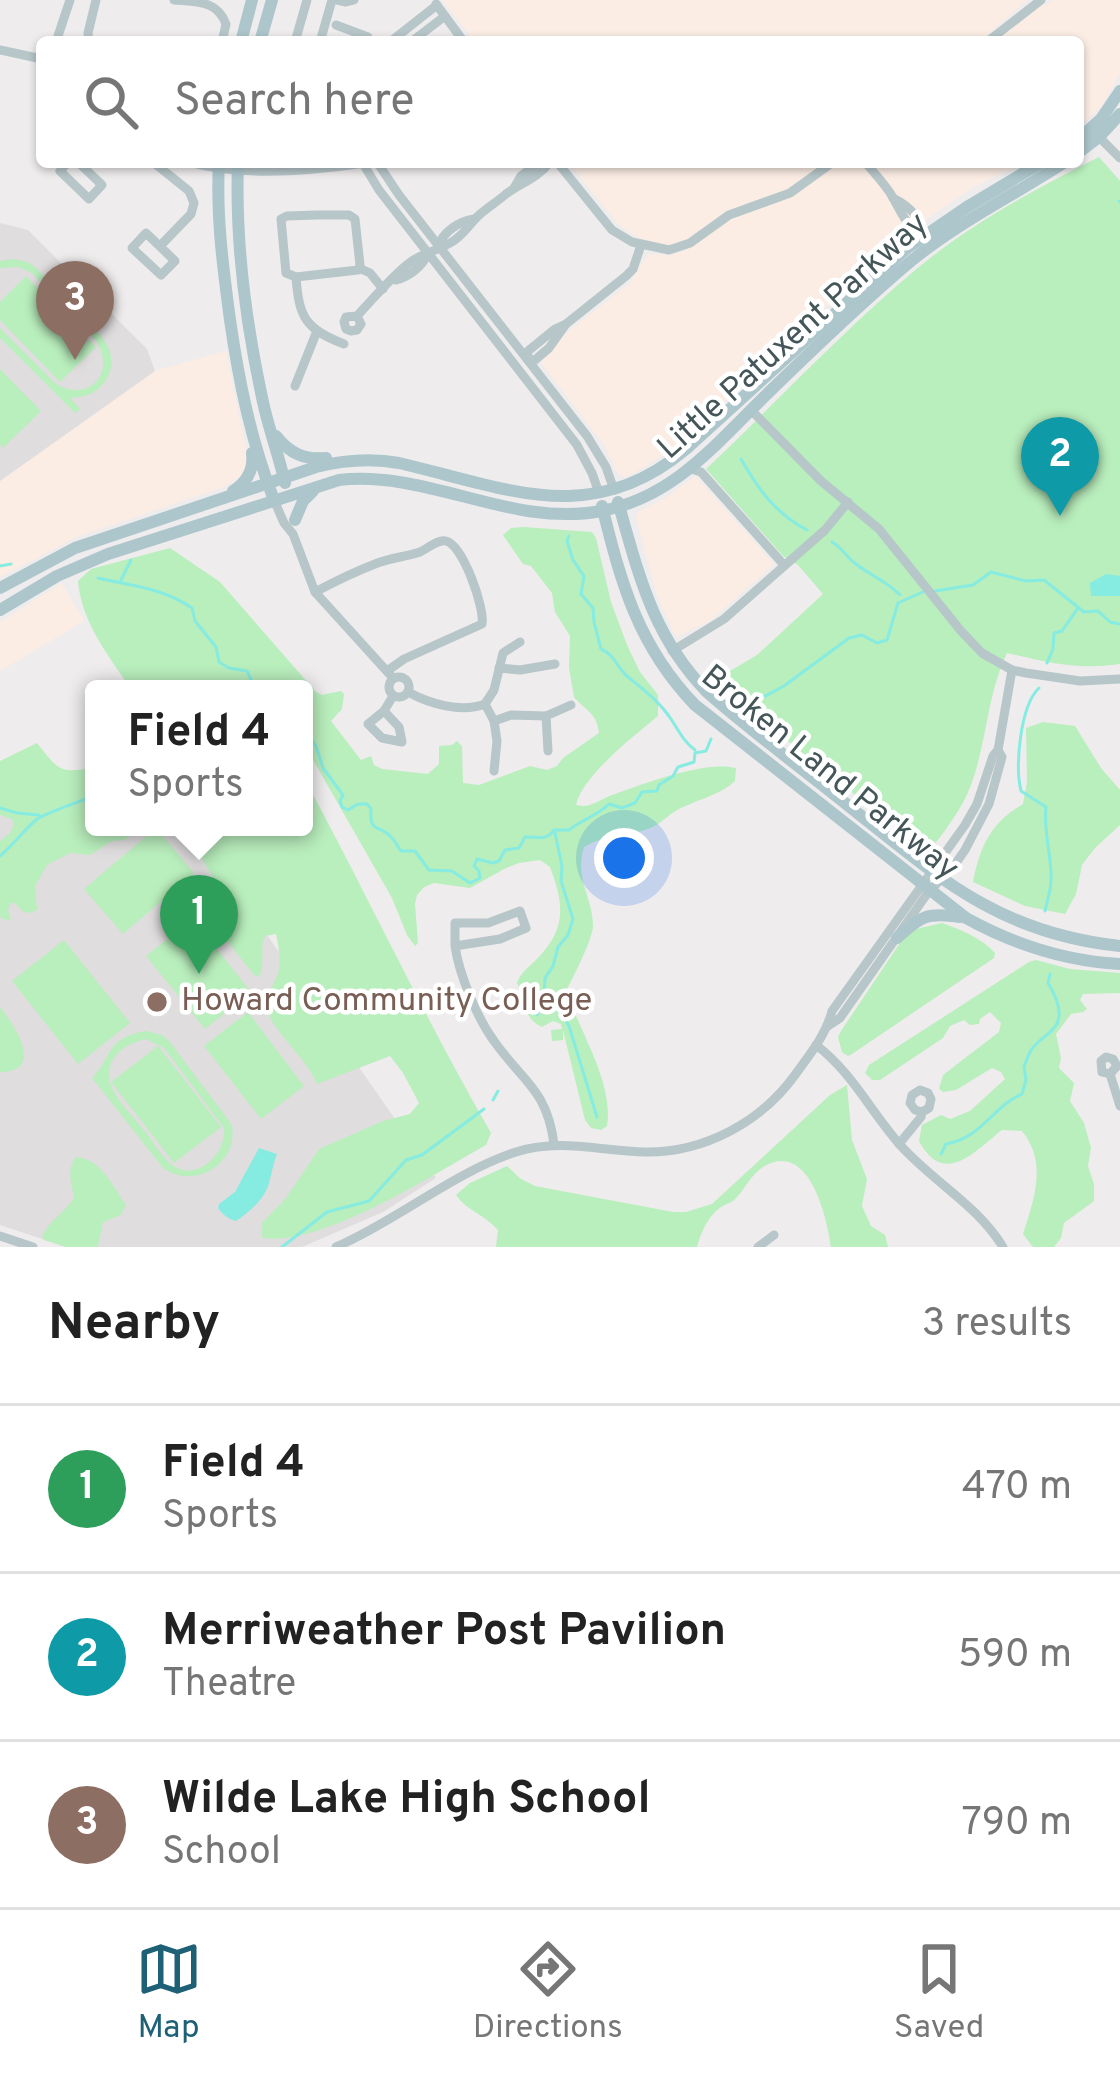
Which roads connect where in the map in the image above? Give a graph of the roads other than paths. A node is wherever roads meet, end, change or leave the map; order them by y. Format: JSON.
{"nodes":[{"id":1,"x":70,"y":0,"type":"edge"},
{"id":2,"x":96,"y":0,"type":"edge"},
{"id":3,"x":174,"y":0,"type":"edge"},
{"id":4,"x":253,"y":0,"type":"edge"},
{"id":5,"x":272,"y":0,"type":"edge"},
{"id":6,"x":308,"y":0,"type":"edge"},
{"id":7,"x":334,"y":0,"type":"edge"},
{"id":8,"x":354,"y":0,"type":"edge"},
{"id":9,"x":1041,"y":0,"type":"edge"},
{"id":10,"x":204,"y":1,"type":"edge"},
{"id":11,"x":435,"y":2,"type":"edge"},
{"id":12,"x":445,"y":16,"type":"junction"},
{"id":13,"x":336,"y":25,"type":"dead end"},
{"id":14,"x":58,"y":36,"type":"edge"},
{"id":15,"x":88,"y":36,"type":"edge"},
{"id":16,"x":224,"y":36,"type":"edge"},
{"id":17,"x":243,"y":36,"type":"edge"},
{"id":18,"x":262,"y":36,"type":"edge"},
{"id":19,"x":297,"y":36,"type":"edge"},
{"id":20,"x":322,"y":36,"type":"edge"},
{"id":21,"x":363,"y":36,"type":"edge"},
{"id":22,"x":397,"y":36,"type":"edge"},
{"id":23,"x":419,"y":36,"type":"edge"},
{"id":24,"x":460,"y":36,"type":"edge"},
{"id":25,"x":995,"y":36,"type":"edge"},
{"id":26,"x":0,"y":50,"type":"edge"},
{"id":27,"x":36,"y":57,"type":"edge"},
{"id":28,"x":1120,"y":91,"type":"edge"},
{"id":29,"x":1120,"y":114,"type":"edge"},
{"id":30,"x":1096,"y":133,"type":"junction"},
{"id":31,"x":1084,"y":138,"type":"edge"},
{"id":32,"x":1084,"y":146,"type":"edge"},
{"id":33,"x":1120,"y":158,"type":"edge"},
{"id":34,"x":63,"y":168,"type":"edge"},
{"id":35,"x":88,"y":168,"type":"edge"},
{"id":36,"x":160,"y":168,"type":"edge"},
{"id":37,"x":219,"y":168,"type":"edge"},
{"id":38,"x":238,"y":168,"type":"edge"},
{"id":39,"x":278,"y":168,"type":"edge"},
{"id":40,"x":320,"y":168,"type":"edge"},
{"id":41,"x":370,"y":168,"type":"edge"},
{"id":42,"x":373,"y":168,"type":"edge"},
{"id":43,"x":531,"y":168,"type":"edge"},
{"id":44,"x":547,"y":168,"type":"edge"},
{"id":45,"x":559,"y":168,"type":"edge"},
{"id":46,"x":825,"y":168,"type":"edge"},
{"id":47,"x":870,"y":168,"type":"edge"},
{"id":48,"x":1033,"y":168,"type":"edge"},
{"id":49,"x":1054,"y":168,"type":"edge"},
{"id":50,"x":514,"y":188,"type":"junction"},
{"id":51,"x":928,"y":240,"type":"junction"},
{"id":52,"x":641,"y":245,"type":"junction"},
{"id":53,"x":160,"y":246,"type":"junction"},
{"id":54,"x":439,"y":246,"type":"junction"},
{"id":55,"x":428,"y":254,"type":"junction"},
{"id":56,"x":361,"y":270,"type":"junction"},
{"id":57,"x":296,"y":277,"type":"junction"},
{"id":58,"x":386,"y":287,"type":"junction"},
{"id":59,"x":358,"y":316,"type":"dead end"},
{"id":60,"x":317,"y":331,"type":"junction"},
{"id":61,"x":344,"y":344,"type":"dead end"},
{"id":62,"x":527,"y":359,"type":"junction"},
{"id":63,"x":780,"y":372,"type":"junction"},
{"id":64,"x":295,"y":386,"type":"dead end"},
{"id":65,"x":734,"y":404,"type":"junction"},
{"id":66,"x":752,"y":410,"type":"junction"},
{"id":67,"x":266,"y":418,"type":"junction"},
{"id":68,"x":250,"y":428,"type":"junction"},
{"id":69,"x":717,"y":444,"type":"junction"},
{"id":70,"x":381,"y":460,"type":"junction"},
{"id":71,"x":691,"y":469,"type":"junction"},
{"id":72,"x":284,"y":478,"type":"junction"},
{"id":73,"x":268,"y":484,"type":"junction"},
{"id":74,"x":321,"y":484,"type":"junction"},
{"id":75,"x":614,"y":490,"type":"junction"},
{"id":76,"x":599,"y":494,"type":"junction"},
{"id":77,"x":281,"y":498,"type":"junction"},
{"id":78,"x":848,"y":502,"type":"junction"},
{"id":79,"x":619,"y":507,"type":"junction"},
{"id":80,"x":190,"y":510,"type":"junction"},
{"id":81,"x":604,"y":511,"type":"junction"},
{"id":82,"x":294,"y":527,"type":"junction"},
{"id":83,"x":784,"y":565,"type":"junction"},
{"id":84,"x":0,"y":588,"type":"edge"},
{"id":85,"x":315,"y":592,"type":"junction"},
{"id":86,"x":0,"y":610,"type":"edge"},
{"id":87,"x":520,"y":642,"type":"dead end"},
{"id":88,"x":673,"y":651,"type":"junction"},
{"id":89,"x":555,"y":664,"type":"dead end"},
{"id":90,"x":499,"y":668,"type":"junction"},
{"id":91,"x":1012,"y":670,"type":"junction"},
{"id":92,"x":390,"y":674,"type":"junction"},
{"id":93,"x":1120,"y":679,"type":"edge"},
{"id":94,"x":408,"y":692,"type":"junction"},
{"id":95,"x":393,"y":695,"type":"junction"},
{"id":96,"x":484,"y":704,"type":"junction"},
{"id":97,"x":571,"y":705,"type":"dead end"},
{"id":98,"x":384,"y":711,"type":"dead end"},
{"id":99,"x":546,"y":716,"type":"junction"},
{"id":100,"x":494,"y":721,"type":"junction"},
{"id":101,"x":548,"y":751,"type":"dead end"},
{"id":102,"x":494,"y":771,"type":"dead end"},
{"id":103,"x":937,"y":875,"type":"junction"},
{"id":104,"x":925,"y":888,"type":"junction"},
{"id":105,"x":966,"y":918,"type":"junction"},
{"id":106,"x":897,"y":938,"type":"junction"},
{"id":107,"x":455,"y":946,"type":"junction"},
{"id":108,"x":1120,"y":946,"type":"edge"},
{"id":109,"x":1120,"y":964,"type":"edge"},
{"id":110,"x":828,"y":1026,"type":"junction"},
{"id":111,"x":817,"y":1045,"type":"junction"},
{"id":112,"x":1110,"y":1074,"type":"dead end"},
{"id":113,"x":1120,"y":1106,"type":"edge"},
{"id":114,"x":922,"y":1112,"type":"dead end"},
{"id":115,"x":554,"y":1144,"type":"junction"},
{"id":116,"x":899,"y":1144,"type":"junction"},
{"id":117,"x":774,"y":1235,"type":"dead end"},
{"id":118,"x":3,"y":1240,"type":"edge"},
{"id":119,"x":33,"y":1247,"type":"edge"},
{"id":120,"x":336,"y":1247,"type":"edge"},
{"id":121,"x":758,"y":1247,"type":"edge"},
{"id":122,"x":1004,"y":1247,"type":"edge"}],
"edges":[{"from":1,"to":14,"type":"street"},
{"from":2,"to":15,"type":"street"},
{"from":3,"to":10,"type":"street"},
{"from":4,"to":17,"type":"main road"},
{"from":5,"to":18,"type":"main road"},
{"from":6,"to":19,"type":"street"},
{"from":7,"to":8,"type":"street"},
{"from":7,"to":20,"type":"street"},
{"from":9,"to":25,"type":"street"},
{"from":10,"to":16,"type":"street"},
{"from":11,"to":12,"type":"street"},
{"from":11,"to":22,"type":"street"},
{"from":12,"to":23,"type":"street"},
{"from":12,"to":24,"type":"street"},
{"from":13,"to":21,"type":"street"},
{"from":26,"to":27,"type":"street"},
{"from":28,"to":30,"type":"main road"},
{"from":29,"to":30,"type":"main road"},
{"from":30,"to":31,"type":"main road"},
{"from":30,"to":32,"type":"main road"},
{"from":30,"to":33,"type":"street"},
{"from":34,"to":35,"type":"street"},
{"from":36,"to":53,"type":"street"},
{"from":37,"to":68,"type":"main road"},
{"from":38,"to":67,"type":"main road"},
{"from":39,"to":40,"type":"street"},
{"from":41,"to":55,"type":"street","name":"Broken Land Parkway"},
{"from":42,"to":54,"type":"street","name":"Broken Land Parkway"},
{"from":43,"to":50,"type":"street"},
{"from":44,"to":50,"type":"street"},
{"from":45,"to":52,"type":"street"},
{"from":46,"to":52,"type":"street"},
{"from":47,"to":51,"type":"street"},
{"from":48,"to":51,"type":"main road","name":"Little Patuxent Parkway"},
{"from":49,"to":51,"type":"main road","name":"Little Patuxent Parkway"},
{"from":50,"to":54,"type":"street"},
{"from":51,"to":63,"type":"main road","name":"Little Patuxent Parkway"},
{"from":52,"to":62,"type":"street"},
{"from":53,"to":53,"type":"street"},
{"from":54,"to":55,"type":"street"},
{"from":54,"to":62,"type":"street","name":"Broken Land Parkway"},
{"from":55,"to":58,"type":"street"},
{"from":55,"to":76,"type":"street","name":"Broken Land Parkway"},
{"from":56,"to":57,"type":"street"},
{"from":56,"to":57,"type":"street"},
{"from":56,"to":58,"type":"street"},
{"from":57,"to":60,"type":"street"},
{"from":58,"to":59,"type":"street"},
{"from":60,"to":61,"type":"street"},
{"from":60,"to":64,"type":"street"},
{"from":62,"to":75,"type":"street","name":"Broken Land Parkway"},
{"from":63,"to":65,"type":"main road","name":"Little Patuxent Parkway"},
{"from":63,"to":66,"type":"main road","name":"Little Patuxent Parkway"},
{"from":65,"to":69,"type":"main road"},
{"from":65,"to":75,"type":"main road","name":"Little Patuxent Parkway"},
{"from":66,"to":69,"type":"main road","name":"Little Patuxent Parkway"},
{"from":66,"to":78,"type":"street"},
{"from":67,"to":70,"type":"main road"},
{"from":67,"to":72,"type":"main road"},
{"from":68,"to":73,"type":"main road"},
{"from":68,"to":80,"type":"main road"},
{"from":69,"to":71,"type":"main road","name":"Little Patuxent Parkway"},
{"from":70,"to":72,"type":"main road","name":"Little Patuxent Parkway"},
{"from":70,"to":76,"type":"main road","name":"Little Patuxent Parkway"},
{"from":71,"to":79,"type":"main road","name":"Little Patuxent Parkway"},
{"from":71,"to":83,"type":"street"},
{"from":72,"to":73,"type":"main road","name":"Little Patuxent Parkway"},
{"from":72,"to":77,"type":"main road"},
{"from":73,"to":77,"type":"main road"},
{"from":73,"to":80,"type":"main road","name":"Little Patuxent Parkway"},
{"from":74,"to":77,"type":"main road","name":"Little Patuxent Parkway"},
{"from":74,"to":81,"type":"main road","name":"Little Patuxent Parkway"},
{"from":74,"to":82,"type":"main road"},
{"from":75,"to":76,"type":"main road","name":"Little Patuxent Parkway"},
{"from":75,"to":79,"type":"main road","name":"Broken Land Parkway"},
{"from":76,"to":81,"type":"main road","name":"Broken Land Parkway"},
{"from":77,"to":82,"type":"street"},
{"from":77,"to":86,"type":"main road","name":"Little Patuxent Parkway"},
{"from":78,"to":83,"type":"street"},
{"from":78,"to":91,"type":"street"},
{"from":79,"to":81,"type":"main road","name":"Little Patuxent Parkway"},
{"from":79,"to":88,"type":"main road","name":"Broken Land Parkway"},
{"from":80,"to":84,"type":"main road","name":"Little Patuxent Parkway"},
{"from":81,"to":104,"type":"main road","name":"Broken Land Parkway"},
{"from":82,"to":85,"type":"street"},
{"from":83,"to":88,"type":"street"},
{"from":85,"to":92,"type":"street"},
{"from":85,"to":92,"type":"street"},
{"from":87,"to":90,"type":"street"},
{"from":88,"to":103,"type":"main road","name":"Broken Land Parkway"},
{"from":89,"to":90,"type":"street"},
{"from":90,"to":96,"type":"street"},
{"from":91,"to":93,"type":"street"},
{"from":91,"to":103,"type":"street"},
{"from":92,"to":94,"type":"street"},
{"from":92,"to":95,"type":"street"},
{"from":94,"to":95,"type":"street"},
{"from":94,"to":96,"type":"street"},
{"from":95,"to":98,"type":"street"},
{"from":96,"to":100,"type":"street"},
{"from":97,"to":99,"type":"street"},
{"from":99,"to":100,"type":"street"},
{"from":99,"to":101,"type":"street"},
{"from":100,"to":102,"type":"street"},
{"from":103,"to":104,"type":"street"},
{"from":103,"to":108,"type":"main road","name":"Broken Land Parkway"},
{"from":104,"to":105,"type":"main road","name":"Broken Land Parkway"},
{"from":104,"to":106,"type":"street"},
{"from":104,"to":110,"type":"street"},
{"from":105,"to":106,"type":"main road"},
{"from":105,"to":109,"type":"main road","name":"Broken Land Parkway"},
{"from":106,"to":110,"type":"street"},
{"from":107,"to":107,"type":"street"},
{"from":107,"to":115,"type":"street"},
{"from":110,"to":111,"type":"street"},
{"from":111,"to":115,"type":"street"},
{"from":111,"to":116,"type":"street"},
{"from":112,"to":113,"type":"street"},
{"from":114,"to":116,"type":"street"},
{"from":115,"to":120,"type":"street"},
{"from":116,"to":122,"type":"street"},
{"from":117,"to":121,"type":"street"},
{"from":118,"to":119,"type":"street"}]}
